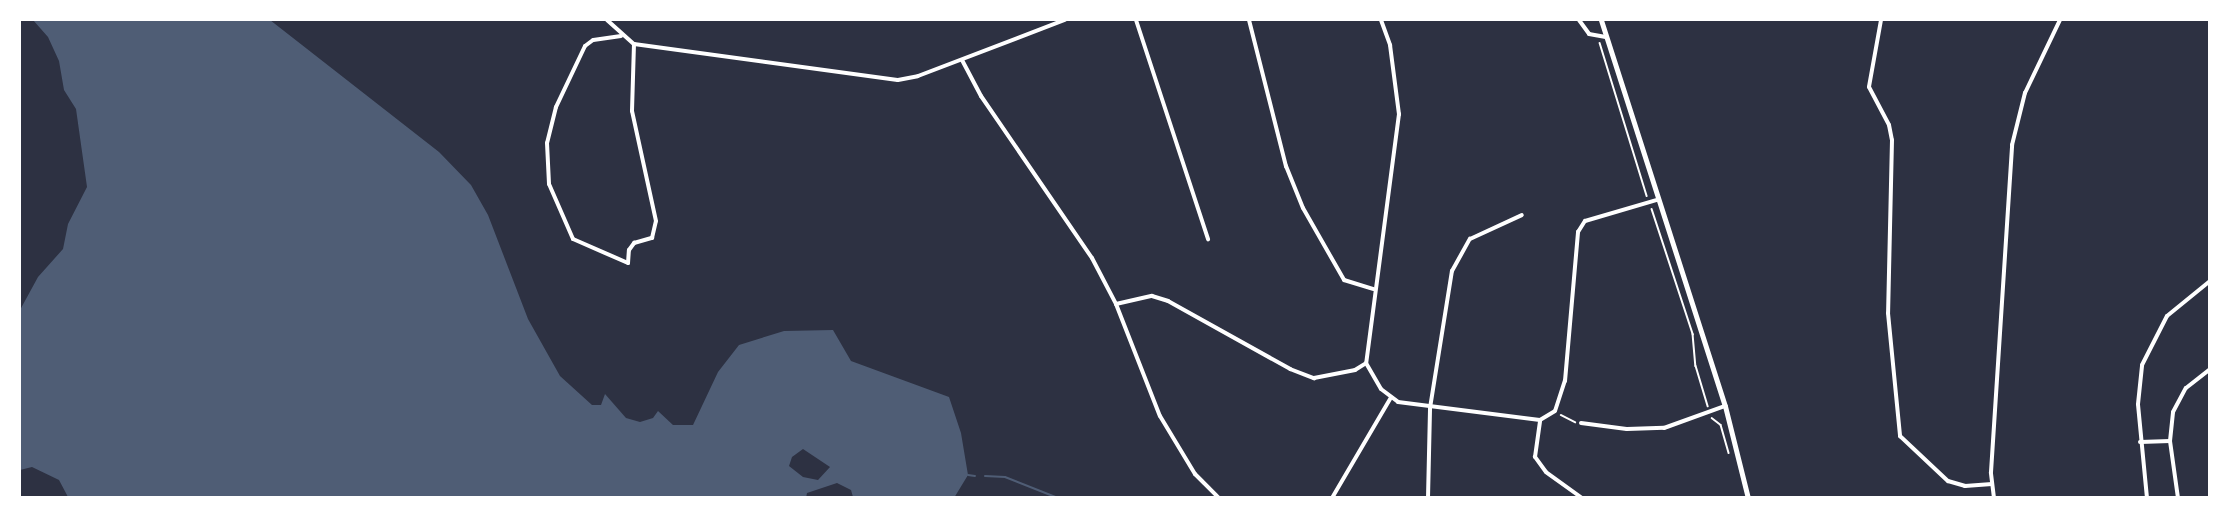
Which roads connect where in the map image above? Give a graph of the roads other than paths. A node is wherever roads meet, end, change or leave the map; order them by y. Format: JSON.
{"nodes":[{"id":1,"x":607,"y":20,"type":"edge"},
{"id":2,"x":1065,"y":20,"type":"edge"},
{"id":3,"x":1136,"y":20,"type":"edge"},
{"id":4,"x":1249,"y":20,"type":"edge"},
{"id":5,"x":1381,"y":20,"type":"edge"},
{"id":6,"x":1579,"y":20,"type":"edge"},
{"id":7,"x":1601,"y":20,"type":"edge"},
{"id":8,"x":1881,"y":20,"type":"edge"},
{"id":9,"x":2060,"y":20,"type":"edge"},
{"id":10,"x":621,"y":36,"type":"junction"},
{"id":11,"x":1606,"y":37,"type":"junction"},
{"id":12,"x":634,"y":44,"type":"junction"},
{"id":13,"x":962,"y":60,"type":"junction"},
{"id":14,"x":1657,"y":200,"type":"junction"},
{"id":15,"x":1522,"y":215,"type":"dead end"},
{"id":16,"x":1208,"y":239,"type":"dead end"},
{"id":17,"x":2210,"y":281,"type":"edge"},
{"id":18,"x":1374,"y":289,"type":"junction"},
{"id":19,"x":1116,"y":304,"type":"junction"},
{"id":20,"x":1366,"y":363,"type":"junction"},
{"id":21,"x":2210,"y":369,"type":"edge"},
{"id":22,"x":1390,"y":399,"type":"junction"},
{"id":23,"x":1725,"y":406,"type":"junction"},
{"id":24,"x":1430,"y":408,"type":"junction"},
{"id":25,"x":1540,"y":420,"type":"junction"},
{"id":26,"x":1581,"y":423,"type":"road end"},
{"id":27,"x":2140,"y":441,"type":"junction"},
{"id":28,"x":2170,"y":441,"type":"junction"},
{"id":29,"x":1992,"y":484,"type":"junction"},
{"id":30,"x":1220,"y":498,"type":"edge"},
{"id":31,"x":1332,"y":498,"type":"edge"},
{"id":32,"x":1428,"y":498,"type":"edge"},
{"id":33,"x":1582,"y":498,"type":"edge"},
{"id":34,"x":1748,"y":498,"type":"edge"},
{"id":35,"x":1994,"y":498,"type":"edge"},
{"id":36,"x":2147,"y":498,"type":"edge"},
{"id":37,"x":2178,"y":498,"type":"edge"}],
"edges":[{"from":1,"to":10,"type":"street"},
{"from":2,"to":13,"type":"street"},
{"from":3,"to":16,"type":"street"},
{"from":4,"to":18,"type":"street"},
{"from":5,"to":18,"type":"street"},
{"from":6,"to":11,"type":"street"},
{"from":7,"to":11,"type":"main road"},
{"from":8,"to":29,"type":"street"},
{"from":9,"to":29,"type":"street"},
{"from":10,"to":12,"type":"street"},
{"from":10,"to":12,"type":"street"},
{"from":11,"to":14,"type":"main road"},
{"from":12,"to":13,"type":"street"},
{"from":13,"to":19,"type":"street"},
{"from":14,"to":23,"type":"main road"},
{"from":14,"to":25,"type":"street"},
{"from":15,"to":24,"type":"street"},
{"from":17,"to":27,"type":"street"},
{"from":18,"to":20,"type":"street"},
{"from":19,"to":20,"type":"street"},
{"from":19,"to":30,"type":"street"},
{"from":20,"to":22,"type":"street"},
{"from":21,"to":28,"type":"street"},
{"from":22,"to":24,"type":"street"},
{"from":22,"to":31,"type":"street"},
{"from":23,"to":26,"type":"street"},
{"from":23,"to":34,"type":"main road"},
{"from":24,"to":25,"type":"street"},
{"from":24,"to":32,"type":"street"},
{"from":25,"to":33,"type":"street"},
{"from":27,"to":28,"type":"street"},
{"from":27,"to":36,"type":"street"},
{"from":28,"to":37,"type":"street"},
{"from":29,"to":35,"type":"street"}]}
